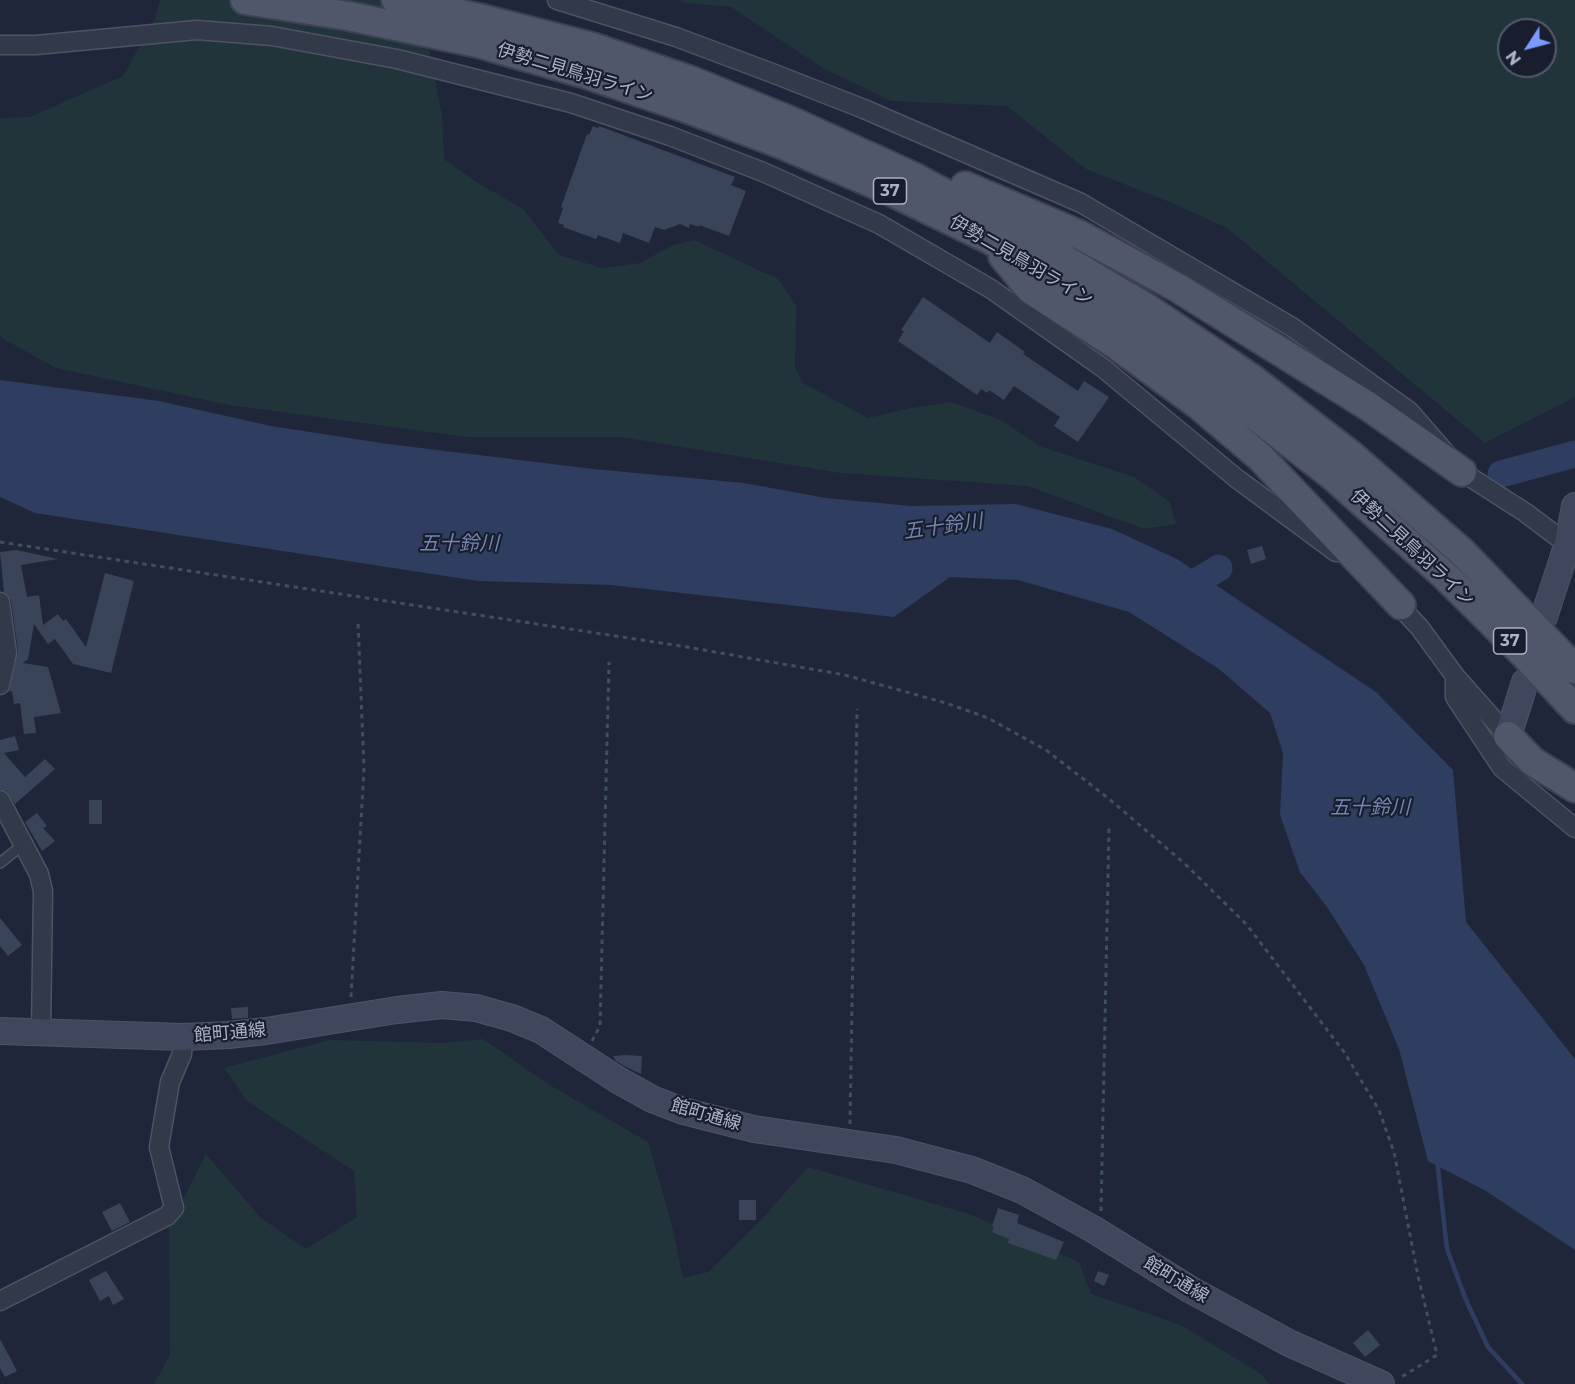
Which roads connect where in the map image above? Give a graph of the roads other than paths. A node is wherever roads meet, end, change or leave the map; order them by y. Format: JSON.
{"nodes":[{"id":1,"x":245,"y":0,"type":"edge"},
{"id":2,"x":396,"y":0,"type":"edge"},
{"id":3,"x":557,"y":0,"type":"edge"},
{"id":4,"x":0,"y":45,"type":"edge"},
{"id":5,"x":914,"y":177,"type":"junction"},
{"id":6,"x":991,"y":240,"type":"junction"},
{"id":7,"x":1462,"y":472,"type":"junction"},
{"id":8,"x":1575,"y":506,"type":"edge"},
{"id":9,"x":1572,"y":547,"type":"edge"},
{"id":10,"x":0,"y":602,"type":"edge"},
{"id":11,"x":1401,"y":605,"type":"junction"},
{"id":12,"x":1544,"y":617,"type":"dead end"},
{"id":13,"x":1575,"y":669,"type":"edge"},
{"id":14,"x":1455,"y":676,"type":"junction"},
{"id":15,"x":1525,"y":682,"type":"dead end"},
{"id":16,"x":0,"y":685,"type":"edge"},
{"id":17,"x":1575,"y":710,"type":"edge"},
{"id":18,"x":1508,"y":736,"type":"junction"},
{"id":19,"x":1575,"y":788,"type":"edge"},
{"id":20,"x":0,"y":800,"type":"edge"},
{"id":21,"x":1575,"y":828,"type":"edge"},
{"id":22,"x":24,"y":844,"type":"junction"},
{"id":23,"x":0,"y":863,"type":"edge"},
{"id":24,"x":0,"y":1031,"type":"edge"},
{"id":25,"x":41,"y":1032,"type":"junction"},
{"id":26,"x":183,"y":1037,"type":"junction"},
{"id":27,"x":0,"y":1301,"type":"edge"},
{"id":28,"x":1381,"y":1384,"type":"edge"}],
"edges":[{"from":1,"to":6,"type":"main road","name":"伊勢二見鳥羽ライン","number":"37"},
{"from":2,"to":5,"type":"main road","name":"伊勢二見鳥羽ライン","number":"37"},
{"from":3,"to":7,"type":"street"},
{"from":4,"to":11,"type":"street"},
{"from":5,"to":7,"type":"main road"},
{"from":5,"to":13,"type":"main road","name":"伊勢二見鳥羽ライン","number":"37"},
{"from":6,"to":11,"type":"main road"},
{"from":6,"to":17,"type":"main road","name":"伊勢二見鳥羽ライン","number":"37"},
{"from":7,"to":9,"type":"street"},
{"from":8,"to":9,"type":"main road"},
{"from":9,"to":12,"type":"main road"},
{"from":10,"to":16,"type":"street"},
{"from":11,"to":14,"type":"street"},
{"from":14,"to":18,"type":"street"},
{"from":14,"to":21,"type":"street"},
{"from":15,"to":18,"type":"main road"},
{"from":18,"to":19,"type":"main road"},
{"from":20,"to":22,"type":"street"},
{"from":22,"to":23,"type":"lane"},
{"from":22,"to":25,"type":"street"},
{"from":24,"to":25,"type":"main road","name":"館町通線"},
{"from":25,"to":26,"type":"main road","name":"館町通線"},
{"from":26,"to":27,"type":"street"},
{"from":26,"to":28,"type":"main road","name":"館町通線"}]}
